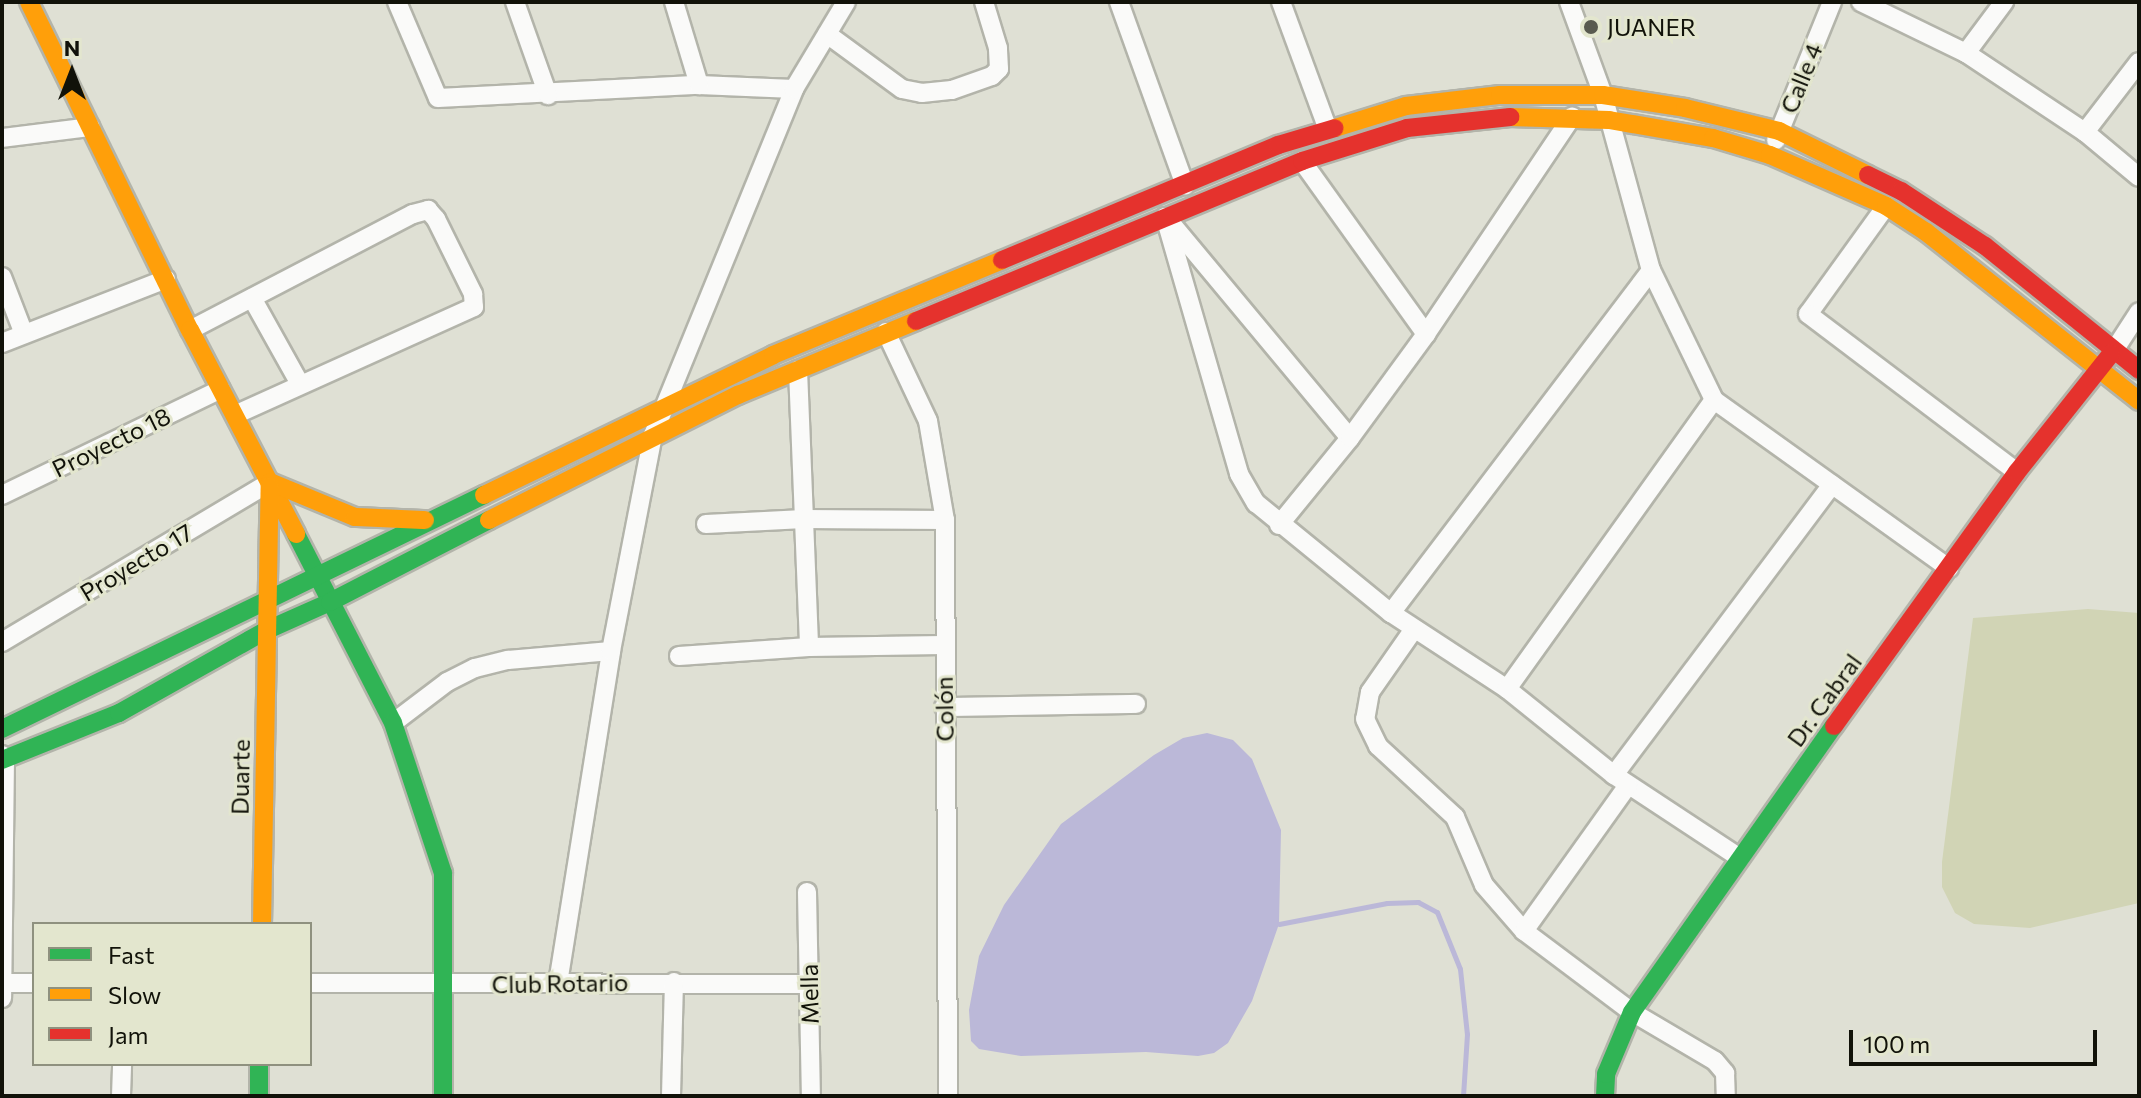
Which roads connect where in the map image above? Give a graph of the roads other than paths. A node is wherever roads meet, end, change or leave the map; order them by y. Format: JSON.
{"nodes":[{"id":1,"x":29,"y":2,"type":"edge"},
{"id":2,"x":397,"y":2,"type":"edge"},
{"id":3,"x":515,"y":2,"type":"edge"},
{"id":4,"x":674,"y":2,"type":"edge"},
{"id":5,"x":846,"y":2,"type":"edge"},
{"id":6,"x":984,"y":2,"type":"edge"},
{"id":7,"x":1119,"y":2,"type":"edge"},
{"id":8,"x":1281,"y":2,"type":"edge"},
{"id":9,"x":1569,"y":2,"type":"edge"},
{"id":10,"x":1832,"y":2,"type":"edge"},
{"id":11,"x":1861,"y":2,"type":"edge"},
{"id":12,"x":2004,"y":2,"type":"edge"},
{"id":13,"x":827,"y":34,"type":"junction"},
{"id":14,"x":1966,"y":53,"type":"junction"},
{"id":15,"x":2139,"y":62,"type":"edge"},
{"id":16,"x":699,"y":85,"type":"junction"},
{"id":17,"x":794,"y":89,"type":"junction"},
{"id":18,"x":548,"y":95,"type":"junction"},
{"id":19,"x":1603,"y":95,"type":"junction"},
{"id":20,"x":1572,"y":117,"type":"junction"},
{"id":21,"x":1609,"y":120,"type":"junction"},
{"id":22,"x":90,"y":127,"type":"junction"},
{"id":23,"x":1327,"y":127,"type":"junction"},
{"id":24,"x":1779,"y":131,"type":"junction"},
{"id":25,"x":2085,"y":132,"type":"junction"},
{"id":26,"x":2,"y":138,"type":"edge"},
{"id":27,"x":1770,"y":155,"type":"junction"},
{"id":28,"x":1302,"y":161,"type":"junction"},
{"id":29,"x":2139,"y":177,"type":"edge"},
{"id":30,"x":1185,"y":185,"type":"junction"},
{"id":31,"x":1886,"y":206,"type":"junction"},
{"id":32,"x":1165,"y":217,"type":"junction"},
{"id":33,"x":1651,"y":270,"type":"junction"},
{"id":34,"x":2,"y":277,"type":"edge"},
{"id":35,"x":166,"y":279,"type":"junction"},
{"id":36,"x":252,"y":298,"type":"junction"},
{"id":37,"x":2139,"y":312,"type":"edge"},
{"id":38,"x":190,"y":330,"type":"junction"},
{"id":39,"x":886,"y":332,"type":"junction"},
{"id":40,"x":24,"y":334,"type":"junction"},
{"id":41,"x":1426,"y":334,"type":"junction"},
{"id":42,"x":2,"y":343,"type":"edge"},
{"id":43,"x":2115,"y":349,"type":"junction"},
{"id":44,"x":2101,"y":368,"type":"junction"},
{"id":45,"x":798,"y":370,"type":"junction"},
{"id":46,"x":2139,"y":370,"type":"edge"},
{"id":47,"x":300,"y":384,"type":"junction"},
{"id":48,"x":221,"y":389,"type":"junction"},
{"id":49,"x":1714,"y":400,"type":"junction"},
{"id":50,"x":2139,"y":401,"type":"edge"},
{"id":51,"x":663,"y":406,"type":"junction"},
{"id":52,"x":235,"y":415,"type":"junction"},
{"id":53,"x":653,"y":435,"type":"junction"},
{"id":54,"x":1350,"y":438,"type":"junction"},
{"id":55,"x":2017,"y":472,"type":"junction"},
{"id":56,"x":270,"y":482,"type":"junction"},
{"id":57,"x":1832,"y":485,"type":"junction"},
{"id":58,"x":2,"y":495,"type":"edge"},
{"id":59,"x":804,"y":519,"type":"junction"},
{"id":60,"x":430,"y":520,"type":"junction"},
{"id":61,"x":945,"y":520,"type":"junction"},
{"id":62,"x":706,"y":524,"type":"dead end"},
{"id":63,"x":1279,"y":525,"type":"junction"},
{"id":64,"x":1949,"y":568,"type":"junction"},
{"id":65,"x":316,"y":575,"type":"junction"},
{"id":66,"x":267,"y":599,"type":"junction"},
{"id":67,"x":330,"y":602,"type":"junction"},
{"id":68,"x":1391,"y":613,"type":"junction"},
{"id":69,"x":1414,"y":629,"type":"junction"},
{"id":70,"x":265,"y":631,"type":"junction"},
{"id":71,"x":2,"y":642,"type":"edge"},
{"id":72,"x":943,"y":645,"type":"junction"},
{"id":73,"x":809,"y":647,"type":"junction"},
{"id":74,"x":611,"y":651,"type":"junction"},
{"id":75,"x":679,"y":656,"type":"dead end"},
{"id":76,"x":140,"y":662,"type":"junction"},
{"id":77,"x":1507,"y":689,"type":"junction"},
{"id":78,"x":156,"y":692,"type":"junction"},
{"id":79,"x":1136,"y":704,"type":"dead end"},
{"id":80,"x":944,"y":707,"type":"junction"},
{"id":81,"x":393,"y":723,"type":"junction"},
{"id":82,"x":2,"y":729,"type":"edge"},
{"id":83,"x":3,"y":758,"type":"edge"},
{"id":84,"x":1621,"y":780,"type":"junction"},
{"id":85,"x":1740,"y":858,"type":"junction"},
{"id":86,"x":807,"y":892,"type":"dead end"},
{"id":87,"x":262,"y":922,"type":"edge"},
{"id":88,"x":1524,"y":931,"type":"junction"},
{"id":89,"x":674,"y":982,"type":"junction"},
{"id":90,"x":2,"y":983,"type":"edge"},
{"id":91,"x":32,"y":983,"type":"edge"},
{"id":92,"x":312,"y":983,"type":"edge"},
{"id":93,"x":558,"y":983,"type":"junction"},
{"id":94,"x":444,"y":984,"type":"junction"},
{"id":95,"x":809,"y":984,"type":"junction"},
{"id":96,"x":2,"y":998,"type":"edge"},
{"id":97,"x":1632,"y":1012,"type":"junction"},
{"id":98,"x":122,"y":1066,"type":"edge"},
{"id":99,"x":259,"y":1066,"type":"edge"},
{"id":100,"x":121,"y":1096,"type":"edge"},
{"id":101,"x":259,"y":1096,"type":"edge"},
{"id":102,"x":443,"y":1096,"type":"edge"},
{"id":103,"x":671,"y":1096,"type":"edge"},
{"id":104,"x":811,"y":1096,"type":"edge"},
{"id":105,"x":948,"y":1096,"type":"edge"},
{"id":106,"x":1605,"y":1096,"type":"edge"},
{"id":107,"x":1726,"y":1096,"type":"edge"}],
"edges":[{"from":1,"to":22,"type":"main road"},
{"from":2,"to":18,"type":"street"},
{"from":3,"to":18,"type":"street"},
{"from":4,"to":16,"type":"street"},
{"from":5,"to":13,"type":"street"},
{"from":6,"to":13,"type":"street"},
{"from":7,"to":30,"type":"street"},
{"from":8,"to":23,"type":"street"},
{"from":9,"to":19,"type":"street"},
{"from":10,"to":24,"type":"street","name":"Calle 4"},
{"from":11,"to":14,"type":"street"},
{"from":12,"to":14,"type":"street"},
{"from":13,"to":17,"type":"street"},
{"from":14,"to":25,"type":"street"},
{"from":15,"to":25,"type":"street"},
{"from":16,"to":17,"type":"street"},
{"from":16,"to":18,"type":"street"},
{"from":17,"to":51,"type":"street"},
{"from":19,"to":21,"type":"street"},
{"from":19,"to":23,"type":"main road"},
{"from":19,"to":24,"type":"main road"},
{"from":20,"to":21,"type":"main road"},
{"from":20,"to":28,"type":"main road"},
{"from":20,"to":41,"type":"street"},
{"from":21,"to":27,"type":"main road"},
{"from":21,"to":33,"type":"street"},
{"from":22,"to":26,"type":"street"},
{"from":22,"to":35,"type":"main road"},
{"from":23,"to":30,"type":"main road"},
{"from":24,"to":27,"type":"street","name":"Calle 4"},
{"from":24,"to":43,"type":"main road"},
{"from":25,"to":29,"type":"street"},
{"from":27,"to":31,"type":"main road"},
{"from":28,"to":32,"type":"main road"},
{"from":28,"to":41,"type":"street"},
{"from":30,"to":51,"type":"main road"},
{"from":31,"to":44,"type":"main road"},
{"from":31,"to":55,"type":"street"},
{"from":32,"to":39,"type":"main road"},
{"from":32,"to":54,"type":"street"},
{"from":32,"to":63,"type":"street"},
{"from":33,"to":49,"type":"street"},
{"from":33,"to":68,"type":"street"},
{"from":34,"to":40,"type":"street"},
{"from":35,"to":38,"type":"main road"},
{"from":35,"to":40,"type":"street"},
{"from":36,"to":38,"type":"street"},
{"from":36,"to":47,"type":"street"},
{"from":36,"to":47,"type":"street"},
{"from":37,"to":43,"type":"street"},
{"from":38,"to":48,"type":"main road"},
{"from":39,"to":45,"type":"main road"},
{"from":39,"to":61,"type":"street","name":"Colón"},
{"from":40,"to":42,"type":"street"},
{"from":41,"to":54,"type":"street"},
{"from":43,"to":44,"type":"main road","name":"Dr. Cabral"},
{"from":43,"to":46,"type":"main road"},
{"from":44,"to":50,"type":"main road"},
{"from":44,"to":55,"type":"main road","name":"Dr. Cabral"},
{"from":45,"to":53,"type":"main road"},
{"from":45,"to":59,"type":"street"},
{"from":47,"to":52,"type":"street"},
{"from":48,"to":52,"type":"main road"},
{"from":48,"to":58,"type":"street","name":"Proyecto 18"},
{"from":49,"to":57,"type":"street"},
{"from":49,"to":77,"type":"street"},
{"from":51,"to":53,"type":"street"},
{"from":51,"to":60,"type":"main road"},
{"from":52,"to":56,"type":"main road"},
{"from":53,"to":67,"type":"main road"},
{"from":53,"to":74,"type":"street"},
{"from":54,"to":63,"type":"street"},
{"from":55,"to":64,"type":"main road","name":"Dr. Cabral"},
{"from":56,"to":60,"type":"main road"},
{"from":56,"to":65,"type":"main road"},
{"from":56,"to":66,"type":"main road","name":"Duarte"},
{"from":56,"to":71,"type":"street","name":"Proyecto 17"},
{"from":57,"to":64,"type":"street"},
{"from":57,"to":84,"type":"street"},
{"from":59,"to":61,"type":"street"},
{"from":59,"to":62,"type":"street"},
{"from":59,"to":73,"type":"street"},
{"from":60,"to":65,"type":"main road"},
{"from":61,"to":72,"type":"street","name":"Colón"},
{"from":63,"to":68,"type":"street"},
{"from":64,"to":85,"type":"main road","name":"Dr. Cabral"},
{"from":65,"to":66,"type":"main road"},
{"from":65,"to":67,"type":"main road"},
{"from":66,"to":70,"type":"main road","name":"Duarte"},
{"from":66,"to":76,"type":"main road"},
{"from":67,"to":70,"type":"main road"},
{"from":67,"to":81,"type":"main road"},
{"from":68,"to":69,"type":"street"},
{"from":69,"to":77,"type":"street"},
{"from":69,"to":88,"type":"street"},
{"from":70,"to":78,"type":"main road"},
{"from":70,"to":87,"type":"main road","name":"Duarte"},
{"from":72,"to":73,"type":"street"},
{"from":72,"to":80,"type":"street","name":"Colón"},
{"from":73,"to":75,"type":"street"},
{"from":74,"to":81,"type":"street"},
{"from":74,"to":93,"type":"street"},
{"from":76,"to":78,"type":"main road"},
{"from":76,"to":82,"type":"main road"},
{"from":77,"to":84,"type":"street"},
{"from":78,"to":83,"type":"main road"},
{"from":79,"to":80,"type":"street"},
{"from":80,"to":105,"type":"street","name":"Colón"},
{"from":81,"to":94,"type":"main road"},
{"from":83,"to":90,"type":"street"},
{"from":84,"to":85,"type":"street"},
{"from":84,"to":88,"type":"street"},
{"from":85,"to":97,"type":"main road","name":"Dr. Cabral"},
{"from":86,"to":95,"type":"street","name":"Mella"},
{"from":88,"to":97,"type":"street"},
{"from":89,"to":93,"type":"street","name":"Club Rotario"},
{"from":89,"to":95,"type":"street","name":"Club Rotario"},
{"from":89,"to":103,"type":"street"},
{"from":90,"to":91,"type":"street"},
{"from":90,"to":96,"type":"street"},
{"from":92,"to":94,"type":"street","name":"Club Rotario"},
{"from":93,"to":94,"type":"street","name":"Club Rotario"},
{"from":94,"to":102,"type":"main road"},
{"from":95,"to":104,"type":"street","name":"Mella"},
{"from":97,"to":106,"type":"main road","name":"Dr. Cabral"},
{"from":97,"to":107,"type":"street"},
{"from":98,"to":100,"type":"street"},
{"from":99,"to":101,"type":"main road"}]}
